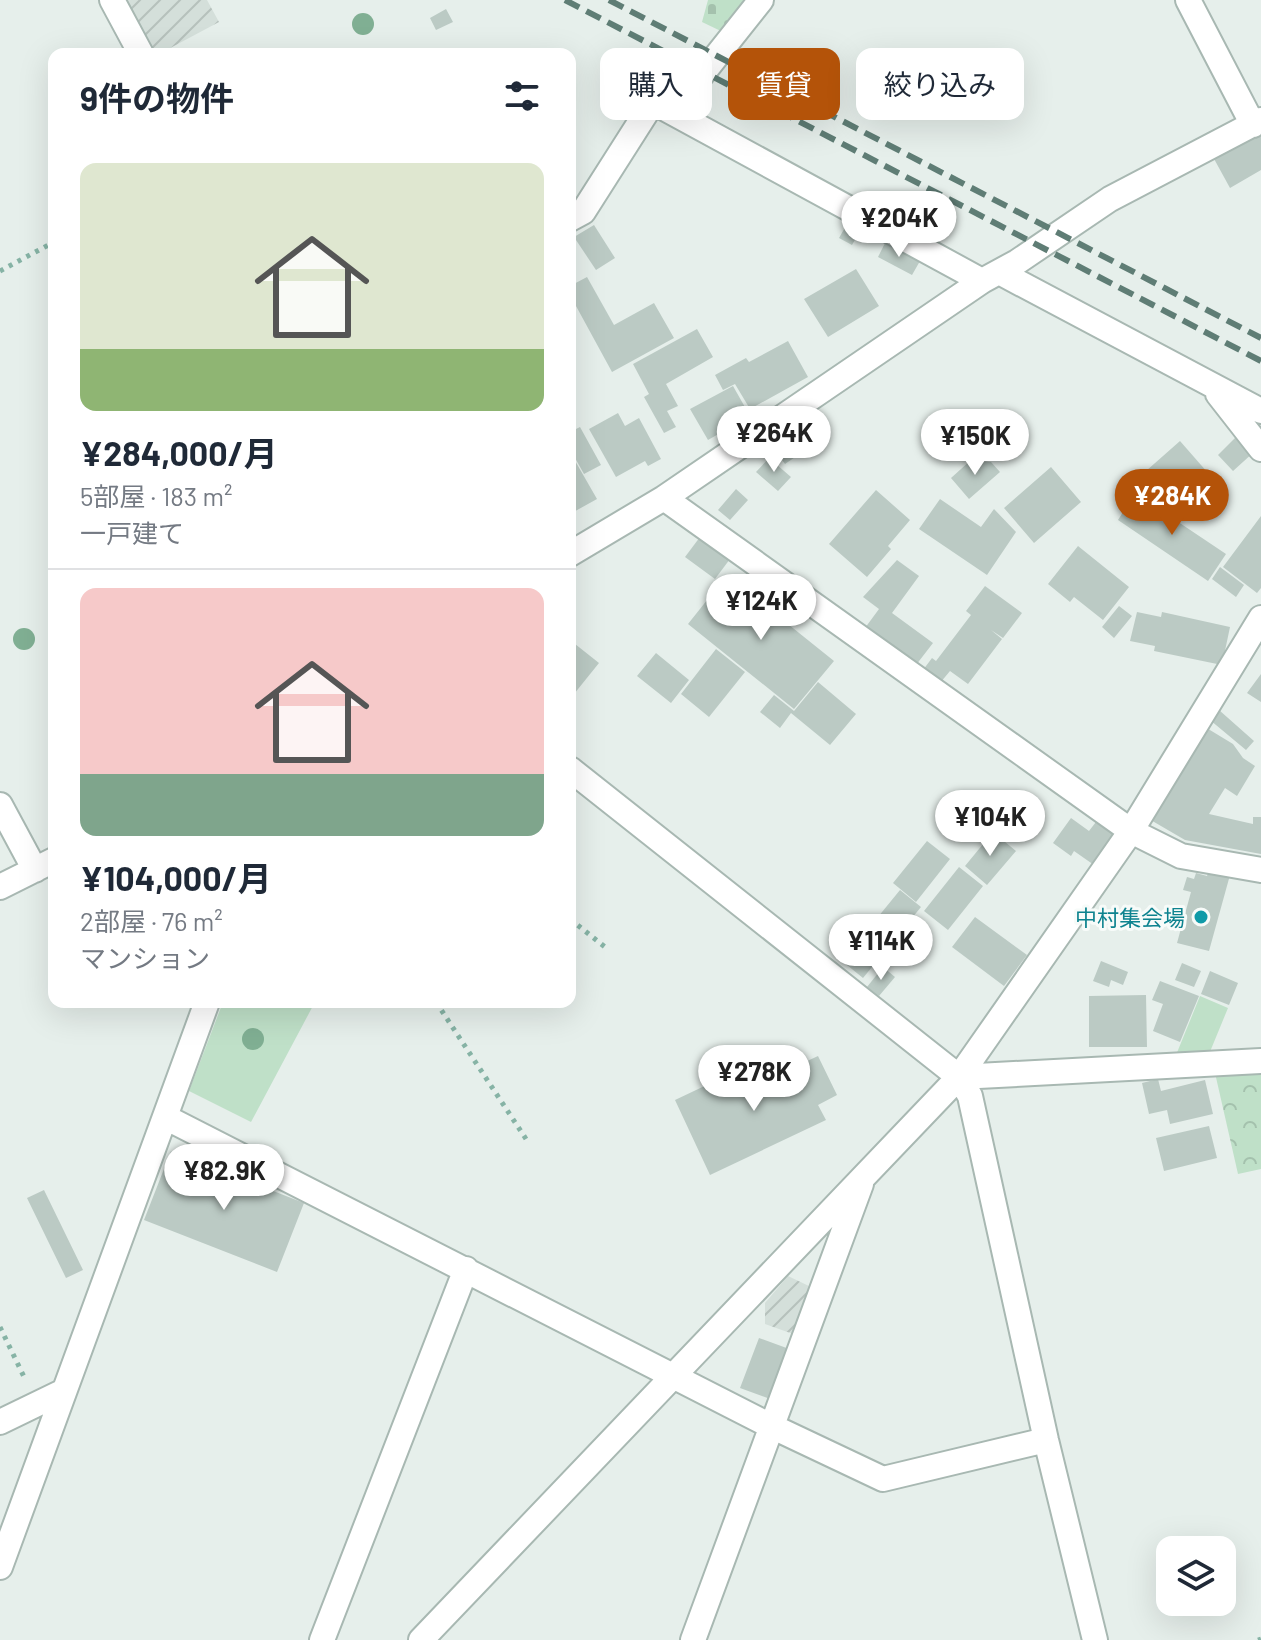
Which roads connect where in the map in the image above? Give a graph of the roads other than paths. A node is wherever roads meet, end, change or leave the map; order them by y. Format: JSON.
{"nodes":[{"id":1,"x":112,"y":0,"type":"edge"},
{"id":2,"x":761,"y":0,"type":"edge"},
{"id":3,"x":1188,"y":0,"type":"edge"},
{"id":4,"x":138,"y":48,"type":"edge"},
{"id":5,"x":712,"y":62,"type":"edge"},
{"id":6,"x":642,"y":120,"type":"edge"},
{"id":7,"x":688,"y":120,"type":"edge"},
{"id":8,"x":1257,"y":122,"type":"edge"},
{"id":9,"x":576,"y":216,"type":"edge"},
{"id":10,"x":991,"y":276,"type":"junction"},
{"id":11,"x":1214,"y":389,"type":"junction"},
{"id":12,"x":1261,"y":411,"type":"edge"},
{"id":13,"x":1261,"y":449,"type":"edge"},
{"id":14,"x":664,"y":498,"type":"junction"},
{"id":15,"x":576,"y":550,"type":"edge"},
{"id":16,"x":1261,"y":618,"type":"edge"},
{"id":17,"x":576,"y":774,"type":"edge"},
{"id":18,"x":0,"y":805,"type":"edge"},
{"id":19,"x":1131,"y":831,"type":"junction"},
{"id":20,"x":45,"y":865,"type":"edge"},
{"id":21,"x":1261,"y":870,"type":"edge"},
{"id":22,"x":0,"y":887,"type":"edge"},
{"id":23,"x":205,"y":1008,"type":"edge"},
{"id":24,"x":1261,"y":1061,"type":"edge"},
{"id":25,"x":959,"y":1077,"type":"junction"},
{"id":26,"x":165,"y":1117,"type":"junction"},
{"id":27,"x":863,"y":1177,"type":"junction"},
{"id":28,"x":466,"y":1269,"type":"junction"},
{"id":29,"x":672,"y":1375,"type":"junction"},
{"id":30,"x":64,"y":1391,"type":"junction"},
{"id":31,"x":0,"y":1422,"type":"edge"},
{"id":32,"x":771,"y":1426,"type":"junction"},
{"id":33,"x":1046,"y":1440,"type":"junction"},
{"id":34,"x":0,"y":1567,"type":"edge"},
{"id":35,"x":322,"y":1640,"type":"edge"},
{"id":36,"x":421,"y":1640,"type":"edge"},
{"id":37,"x":693,"y":1640,"type":"edge"},
{"id":38,"x":1095,"y":1640,"type":"edge"}],
"edges":[{"from":1,"to":4,"type":"street"},
{"from":2,"to":5,"type":"street"},
{"from":3,"to":8,"type":"street"},
{"from":6,"to":9,"type":"street"},
{"from":7,"to":10,"type":"street"},
{"from":8,"to":10,"type":"street"},
{"from":10,"to":11,"type":"street"},
{"from":10,"to":14,"type":"street"},
{"from":11,"to":12,"type":"street"},
{"from":11,"to":13,"type":"street"},
{"from":14,"to":15,"type":"street"},
{"from":14,"to":19,"type":"street"},
{"from":16,"to":19,"type":"street"},
{"from":17,"to":25,"type":"street"},
{"from":18,"to":20,"type":"street"},
{"from":19,"to":21,"type":"street"},
{"from":19,"to":25,"type":"street"},
{"from":20,"to":22,"type":"street"},
{"from":23,"to":26,"type":"street"},
{"from":24,"to":25,"type":"street"},
{"from":25,"to":27,"type":"street"},
{"from":25,"to":33,"type":"street"},
{"from":26,"to":28,"type":"street"},
{"from":26,"to":30,"type":"street"},
{"from":27,"to":29,"type":"street"},
{"from":27,"to":32,"type":"street"},
{"from":28,"to":29,"type":"street"},
{"from":28,"to":35,"type":"street"},
{"from":29,"to":32,"type":"street"},
{"from":29,"to":36,"type":"street"},
{"from":30,"to":31,"type":"street"},
{"from":30,"to":34,"type":"street"},
{"from":32,"to":33,"type":"street"},
{"from":32,"to":37,"type":"street"},
{"from":33,"to":38,"type":"street"}]}
